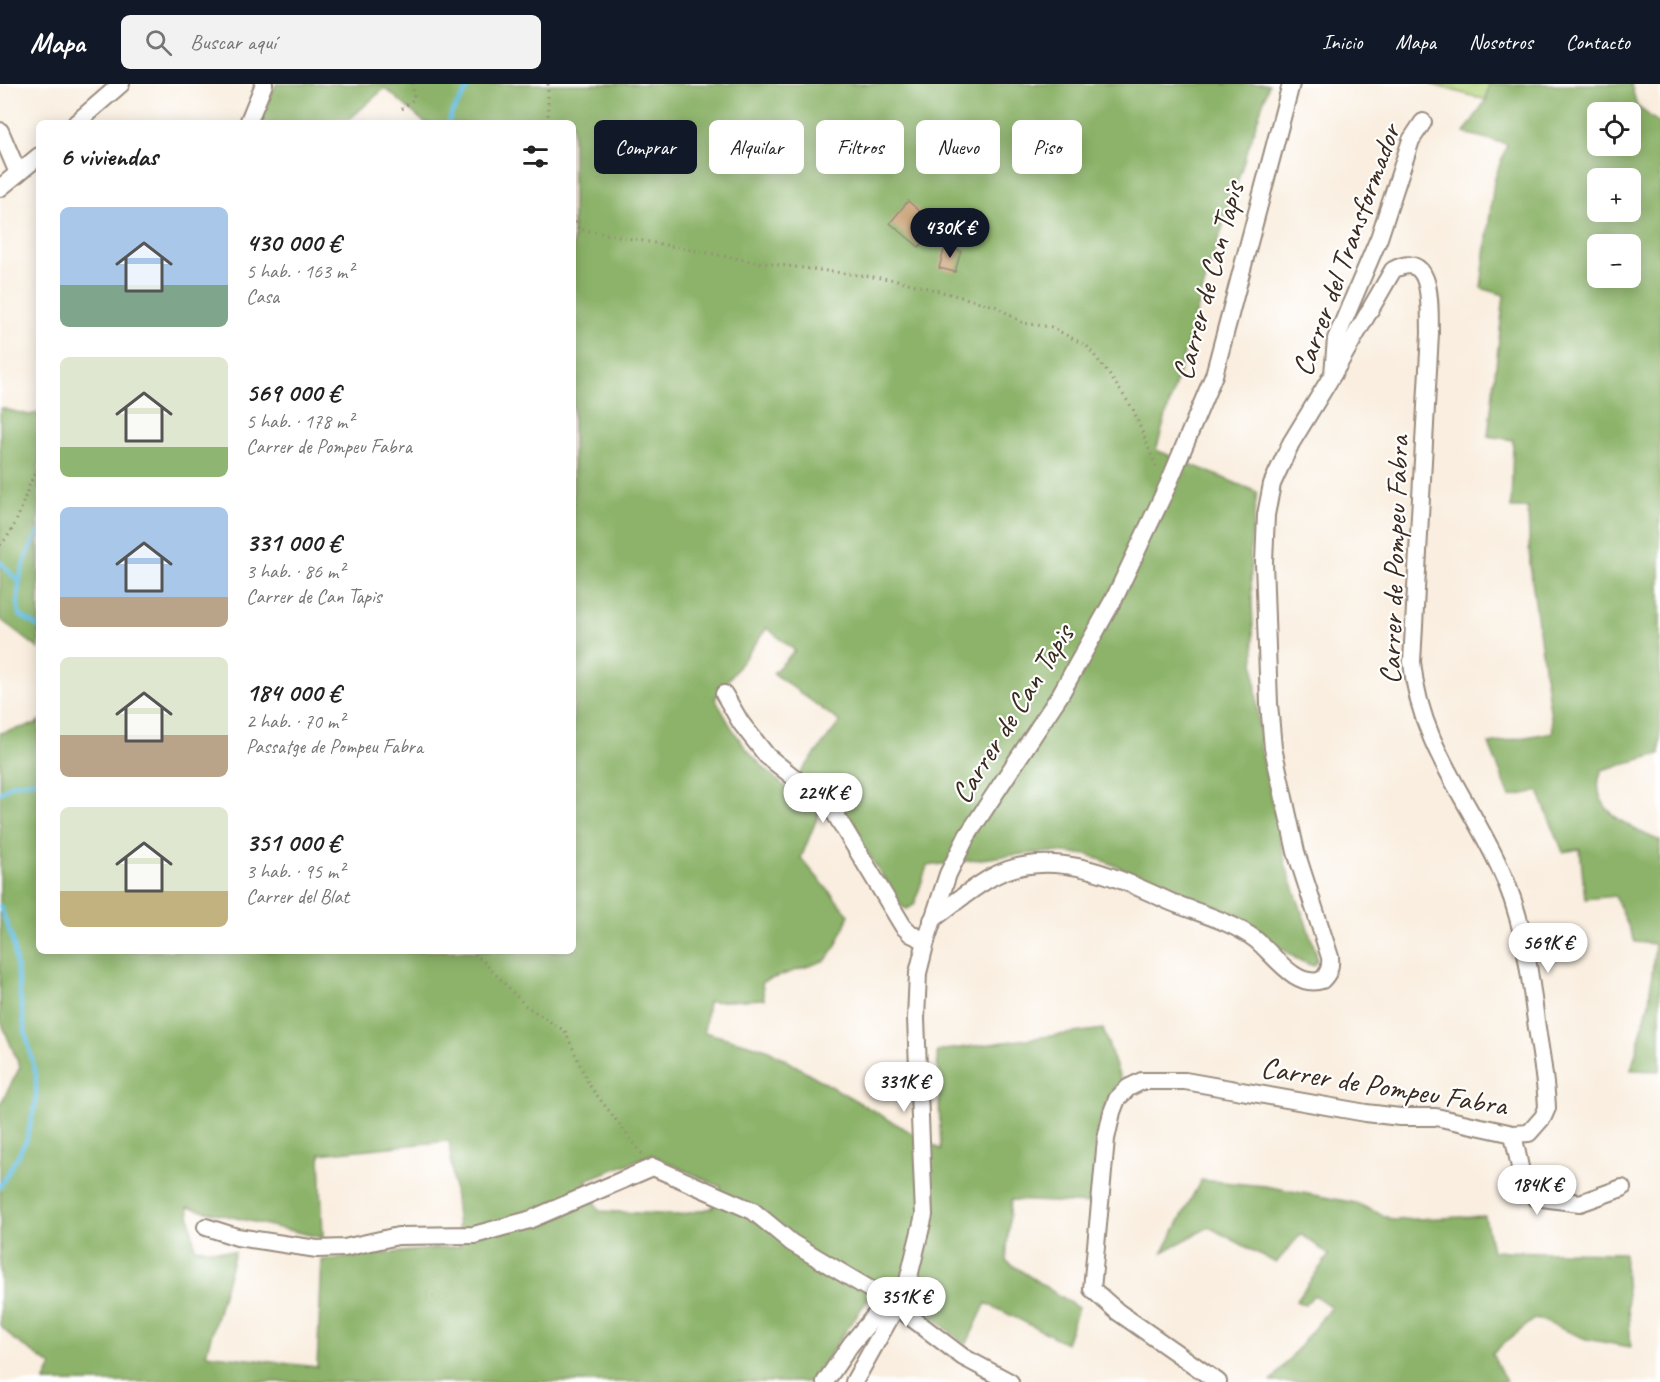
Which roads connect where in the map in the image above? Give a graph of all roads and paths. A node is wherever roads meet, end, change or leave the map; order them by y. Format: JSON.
{"nodes":[{"id":1,"x":121,"y":84,"type":"edge"},
{"id":2,"x":264,"y":84,"type":"edge"},
{"id":3,"x":413,"y":84,"type":"edge"},
{"id":4,"x":548,"y":84,"type":"edge"},
{"id":5,"x":1291,"y":84,"type":"edge"},
{"id":6,"x":103,"y":90,"type":"edge"},
{"id":7,"x":402,"y":109,"type":"dead end"},
{"id":8,"x":78,"y":120,"type":"edge"},
{"id":9,"x":249,"y":120,"type":"edge"},
{"id":10,"x":548,"y":120,"type":"edge"},
{"id":11,"x":1422,"y":122,"type":"dead end"},
{"id":12,"x":0,"y":131,"type":"edge"},
{"id":13,"x":36,"y":158,"type":"edge"},
{"id":14,"x":18,"y":173,"type":"junction"},
{"id":15,"x":0,"y":188,"type":"edge"},
{"id":16,"x":576,"y":222,"type":"edge"},
{"id":17,"x":1333,"y":374,"type":"junction"},
{"id":18,"x":36,"y":471,"type":"edge"},
{"id":19,"x":1167,"y":487,"type":"junction"},
{"id":20,"x":0,"y":545,"type":"edge"},
{"id":21,"x":724,"y":694,"type":"dead end"},
{"id":22,"x":932,"y":920,"type":"junction"},
{"id":23,"x":926,"y":941,"type":"junction"},
{"id":24,"x":473,"y":954,"type":"edge"},
{"id":25,"x":1513,"y":1134,"type":"junction"},
{"id":26,"x":653,"y":1167,"type":"junction"},
{"id":27,"x":1622,"y":1188,"type":"dead end"},
{"id":28,"x":206,"y":1227,"type":"dead end"},
{"id":29,"x":893,"y":1304,"type":"junction"},
{"id":30,"x":825,"y":1382,"type":"edge"},
{"id":31,"x":854,"y":1382,"type":"edge"},
{"id":32,"x":1010,"y":1382,"type":"edge"},
{"id":33,"x":1218,"y":1382,"type":"edge"}],
"edges":[{"from":1,"to":6,"type":"street"},
{"from":2,"to":9,"type":"street"},
{"from":3,"to":7,"type":"path"},
{"from":4,"to":10,"type":"path"},
{"from":5,"to":19,"type":"street","name":"Carrer de Can Tapis"},
{"from":6,"to":8,"type":"street"},
{"from":11,"to":17,"type":"street","name":"Carrer del Transformador"},
{"from":12,"to":14,"type":"street"},
{"from":13,"to":14,"type":"street"},
{"from":14,"to":15,"type":"street"},
{"from":16,"to":19,"type":"path"},
{"from":17,"to":22,"type":"street","name":"Carrer del Transformador"},
{"from":17,"to":25,"type":"street","name":"Carrer de Pompeu Fabra"},
{"from":18,"to":20,"type":"path"},
{"from":19,"to":22,"type":"street","name":"Carrer de Can Tapis"},
{"from":21,"to":23,"type":"street"},
{"from":22,"to":23,"type":"street","name":"Carrer de Can Tapis"},
{"from":23,"to":29,"type":"street","name":"Carrer de Can Tapis"},
{"from":24,"to":26,"type":"path"},
{"from":25,"to":27,"type":"street"},
{"from":25,"to":33,"type":"street","name":"Carrer de Pompeu Fabra"},
{"from":26,"to":28,"type":"street"},
{"from":26,"to":29,"type":"street"},
{"from":29,"to":30,"type":"street"},
{"from":29,"to":31,"type":"street","name":"Carrer de Can Tapis"},
{"from":29,"to":32,"type":"street"}]}
